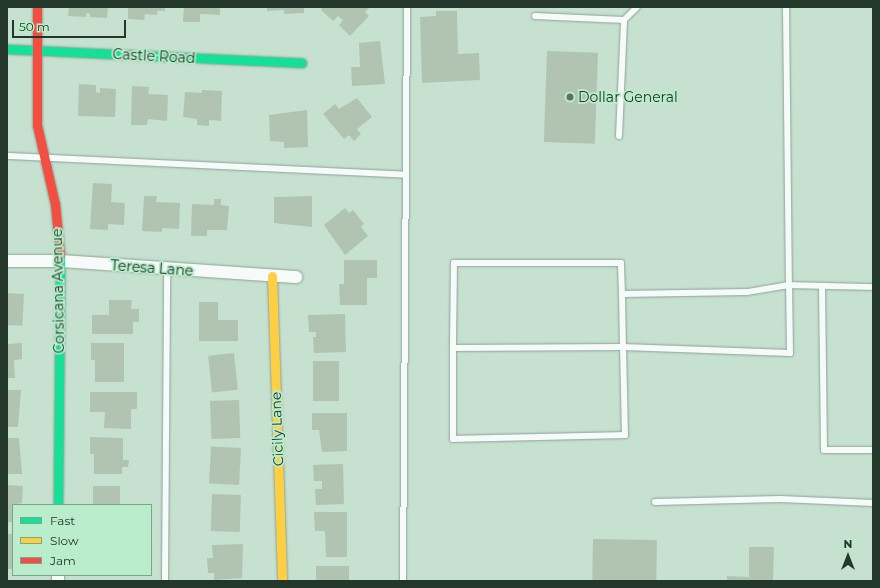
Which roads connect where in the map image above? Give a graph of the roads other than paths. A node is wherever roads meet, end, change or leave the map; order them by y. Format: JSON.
{"nodes":[{"id":1,"x":37,"y":7,"type":"edge"},
{"id":2,"x":407,"y":7,"type":"edge"},
{"id":3,"x":637,"y":7,"type":"edge"},
{"id":4,"x":786,"y":7,"type":"edge"},
{"id":5,"x":535,"y":16,"type":"dead end"},
{"id":6,"x":624,"y":20,"type":"junction"},
{"id":7,"x":7,"y":49,"type":"edge"},
{"id":8,"x":35,"y":50,"type":"junction"},
{"id":9,"x":302,"y":63,"type":"dead end"},
{"id":10,"x":619,"y":136,"type":"dead end"},
{"id":11,"x":7,"y":156,"type":"edge"},
{"id":12,"x":45,"y":156,"type":"junction"},
{"id":13,"x":404,"y":176,"type":"junction"},
{"id":14,"x":7,"y":261,"type":"edge"},
{"id":15,"x":60,"y":261,"type":"junction"},
{"id":16,"x":167,"y":269,"type":"junction"},
{"id":17,"x":272,"y":276,"type":"junction"},
{"id":18,"x":296,"y":277,"type":"dead end"},
{"id":19,"x":789,"y":285,"type":"junction"},
{"id":20,"x":822,"y":286,"type":"junction"},
{"id":21,"x":873,"y":287,"type":"edge"},
{"id":22,"x":622,"y":294,"type":"junction"},
{"id":23,"x":623,"y":347,"type":"junction"},
{"id":24,"x":453,"y":348,"type":"junction"},
{"id":25,"x":873,"y":450,"type":"edge"},
{"id":26,"x":655,"y":502,"type":"dead end"},
{"id":27,"x":873,"y":503,"type":"edge"},
{"id":28,"x":58,"y":504,"type":"edge"},
{"id":29,"x":165,"y":581,"type":"edge"},
{"id":30,"x":282,"y":581,"type":"edge"},
{"id":31,"x":403,"y":581,"type":"edge"}],
"edges":[{"from":1,"to":8,"type":"street","name":"Corsicana Avenue"},
{"from":2,"to":13,"type":"lane"},
{"from":3,"to":6,"type":"lane"},
{"from":4,"to":19,"type":"lane"},
{"from":5,"to":6,"type":"lane"},
{"from":6,"to":10,"type":"lane"},
{"from":7,"to":8,"type":"street","name":"Castle Road"},
{"from":8,"to":9,"type":"street","name":"Castle Road"},
{"from":8,"to":12,"type":"street","name":"Corsicana Avenue"},
{"from":11,"to":12,"type":"lane"},
{"from":12,"to":13,"type":"lane"},
{"from":12,"to":15,"type":"street","name":"Corsicana Avenue"},
{"from":13,"to":31,"type":"lane"},
{"from":14,"to":15,"type":"street","name":"Teresa Lane"},
{"from":15,"to":16,"type":"street","name":"Teresa Lane"},
{"from":15,"to":28,"type":"street","name":"Corsicana Avenue"},
{"from":16,"to":17,"type":"street","name":"Teresa Lane"},
{"from":16,"to":29,"type":"lane"},
{"from":17,"to":18,"type":"street","name":"Teresa Lane"},
{"from":17,"to":30,"type":"street","name":"Cicily Lane"},
{"from":19,"to":20,"type":"lane"},
{"from":19,"to":22,"type":"lane"},
{"from":19,"to":23,"type":"lane"},
{"from":20,"to":21,"type":"lane"},
{"from":20,"to":25,"type":"lane"},
{"from":22,"to":23,"type":"lane"},
{"from":22,"to":24,"type":"lane"},
{"from":23,"to":24,"type":"lane"},
{"from":23,"to":24,"type":"lane"},
{"from":26,"to":27,"type":"lane"}]}
